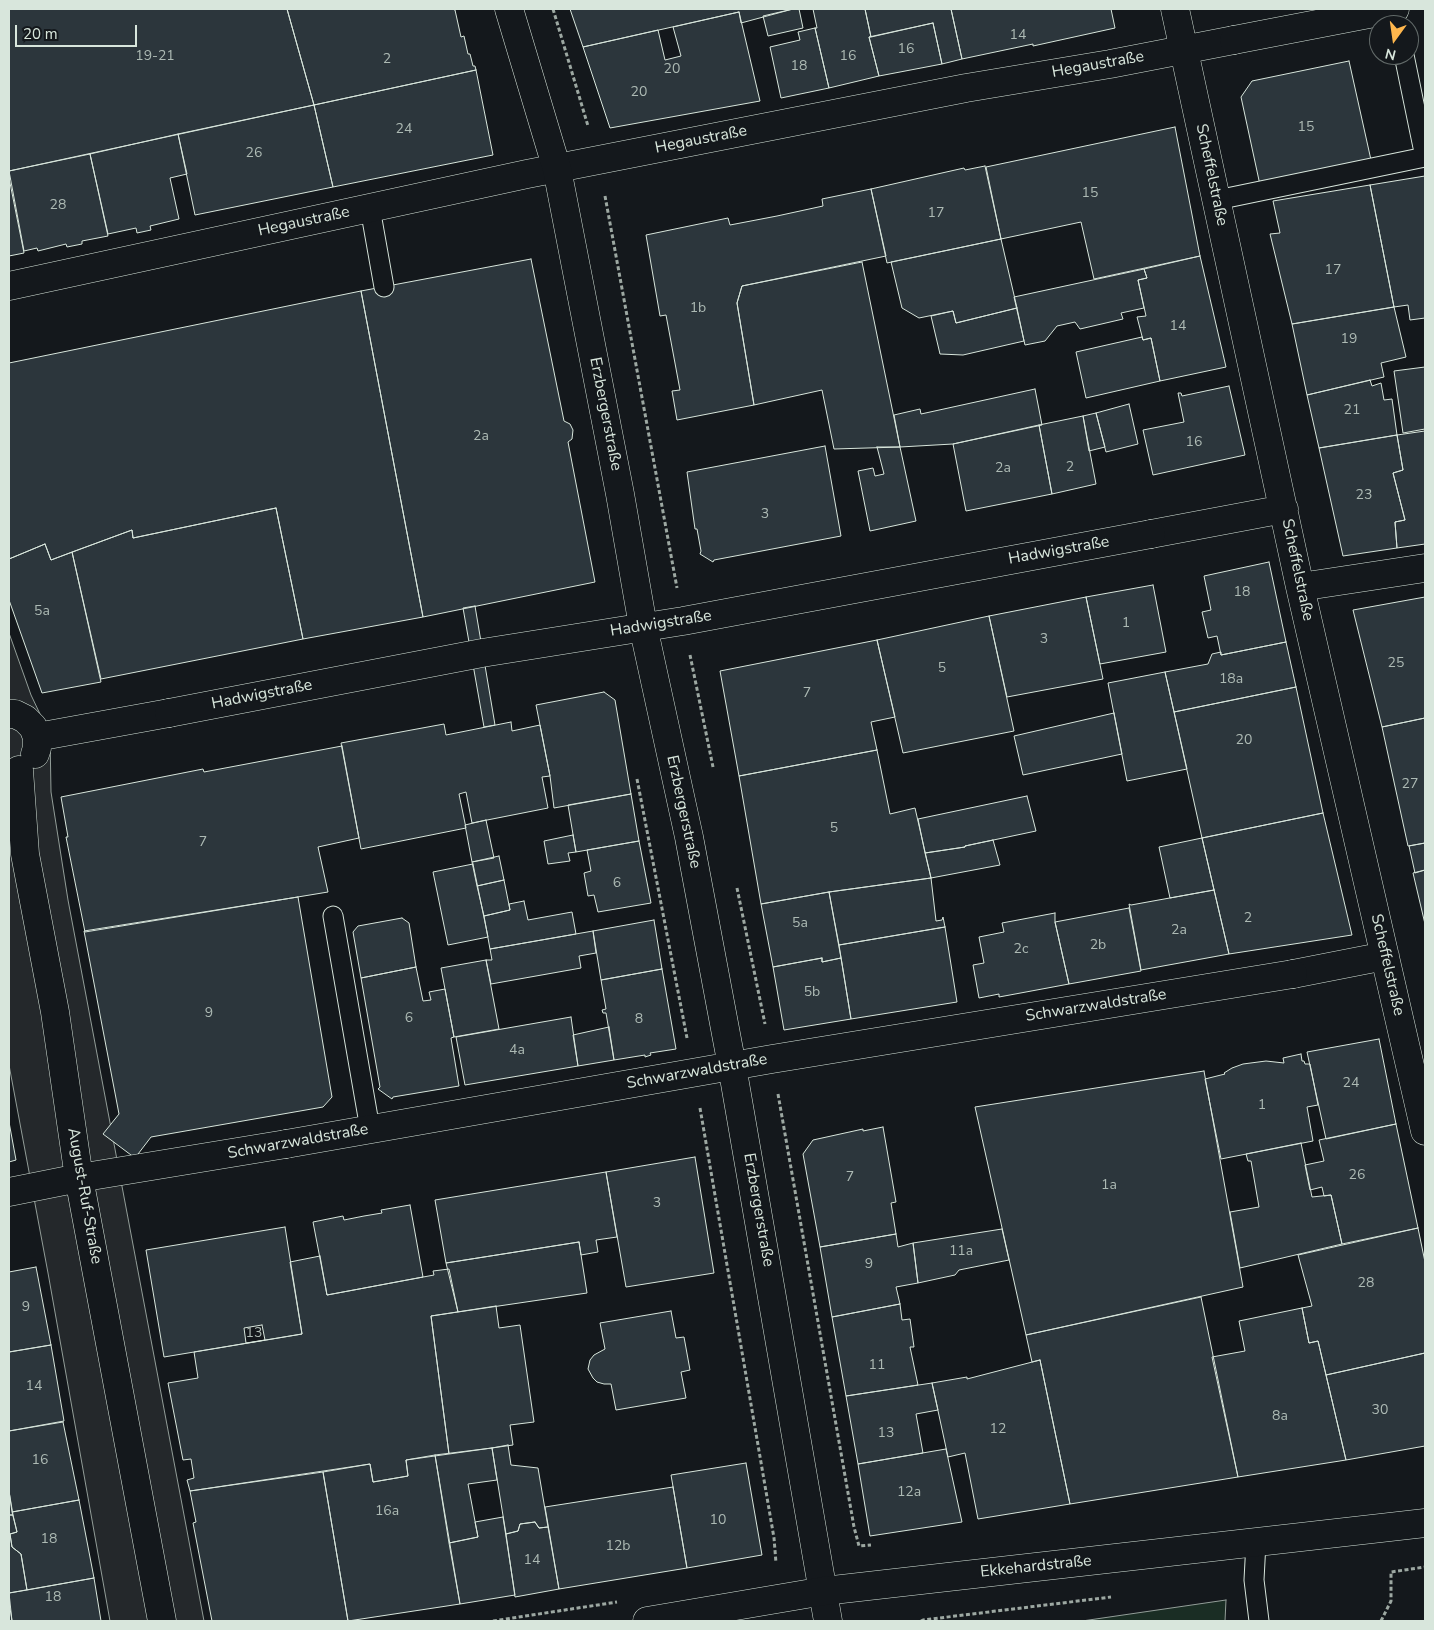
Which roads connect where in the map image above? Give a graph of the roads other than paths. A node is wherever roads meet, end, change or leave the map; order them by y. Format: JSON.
{"nodes":[{"id":1,"x":509,"y":9,"type":"edge"},
{"id":2,"x":1175,"y":9,"type":"edge"},
{"id":3,"x":1395,"y":9,"type":"edge"},
{"id":4,"x":1184,"y":50,"type":"junction"},
{"id":5,"x":1406,"y":65,"type":"edge"},
{"id":6,"x":557,"y":169,"type":"junction"},
{"id":7,"x":1217,"y":200,"type":"junction"},
{"id":8,"x":370,"y":208,"type":"junction"},
{"id":9,"x":9,"y":286,"type":"edge"},
{"id":10,"x":384,"y":287,"type":"dead end"},
{"id":11,"x":1284,"y":510,"type":"junction"},
{"id":12,"x":1425,"y":568,"type":"edge"},
{"id":13,"x":1300,"y":587,"type":"junction"},
{"id":14,"x":644,"y":626,"type":"junction"},
{"id":15,"x":9,"y":714,"type":"edge"},
{"id":16,"x":37,"y":737,"type":"junction"},
{"id":17,"x":14,"y":771,"type":"edge"},
{"id":18,"x":333,"y":916,"type":"dead end"},
{"id":19,"x":1385,"y":956,"type":"junction"},
{"id":20,"x":732,"y":1066,"type":"junction"},
{"id":21,"x":370,"y":1130,"type":"junction"},
{"id":22,"x":1425,"y":1131,"type":"edge"},
{"id":23,"x":80,"y":1178,"type":"junction"},
{"id":24,"x":9,"y":1192,"type":"edge"},
{"id":25,"x":1425,"y":1523,"type":"edge"},
{"id":26,"x":1256,"y":1542,"type":"junction"},
{"id":27,"x":824,"y":1591,"type":"junction"},
{"id":28,"x":162,"y":1621,"type":"edge"},
{"id":29,"x":647,"y":1621,"type":"edge"},
{"id":30,"x":828,"y":1621,"type":"edge"},
{"id":31,"x":1259,"y":1621,"type":"edge"}],
"edges":[{"from":1,"to":6,"type":"street","name":"Erzbergerstraße"},
{"from":2,"to":4,"type":"street","name":"Scheffelstraße"},
{"from":3,"to":4,"type":"street","name":"Hegaustraße"},
{"from":4,"to":6,"type":"street","name":"Hegaustraße"},
{"from":4,"to":7,"type":"street","name":"Scheffelstraße"},
{"from":5,"to":7,"type":"lane"},
{"from":6,"to":8,"type":"street","name":"Hegaustraße"},
{"from":6,"to":14,"type":"street","name":"Erzbergerstraße"},
{"from":7,"to":11,"type":"street","name":"Scheffelstraße"},
{"from":8,"to":9,"type":"street","name":"Hegaustraße"},
{"from":8,"to":10,"type":"lane"},
{"from":11,"to":13,"type":"street","name":"Scheffelstraße"},
{"from":11,"to":14,"type":"street","name":"Hadwigstraße"},
{"from":12,"to":13,"type":"street"},
{"from":13,"to":19,"type":"street","name":"Scheffelstraße"},
{"from":14,"to":16,"type":"street","name":"Hadwigstraße"},
{"from":14,"to":20,"type":"street","name":"Erzbergerstraße"},
{"from":15,"to":16,"type":"street"},
{"from":16,"to":17,"type":"street","name":"August-Ruf-Straße"},
{"from":17,"to":23,"type":"street","name":"August-Ruf-Straße"},
{"from":18,"to":21,"type":"lane"},
{"from":19,"to":20,"type":"street","name":"Schwarzwaldstraße"},
{"from":19,"to":22,"type":"street","name":"Scheffelstraße"},
{"from":20,"to":21,"type":"street","name":"Schwarzwaldstraße"},
{"from":20,"to":27,"type":"street","name":"Erzbergerstraße"},
{"from":21,"to":23,"type":"street","name":"Schwarzwaldstraße"},
{"from":23,"to":24,"type":"street","name":"Schwarzwaldstraße"},
{"from":23,"to":28,"type":"street","name":"August-Ruf-Straße"},
{"from":25,"to":26,"type":"street","name":"Ekkehardstraße"},
{"from":26,"to":27,"type":"street","name":"Ekkehardstraße"},
{"from":26,"to":31,"type":"lane"},
{"from":27,"to":29,"type":"street","name":"Ekkehardstraße"},
{"from":27,"to":30,"type":"street","name":"Erzbergerstraße"}]}
